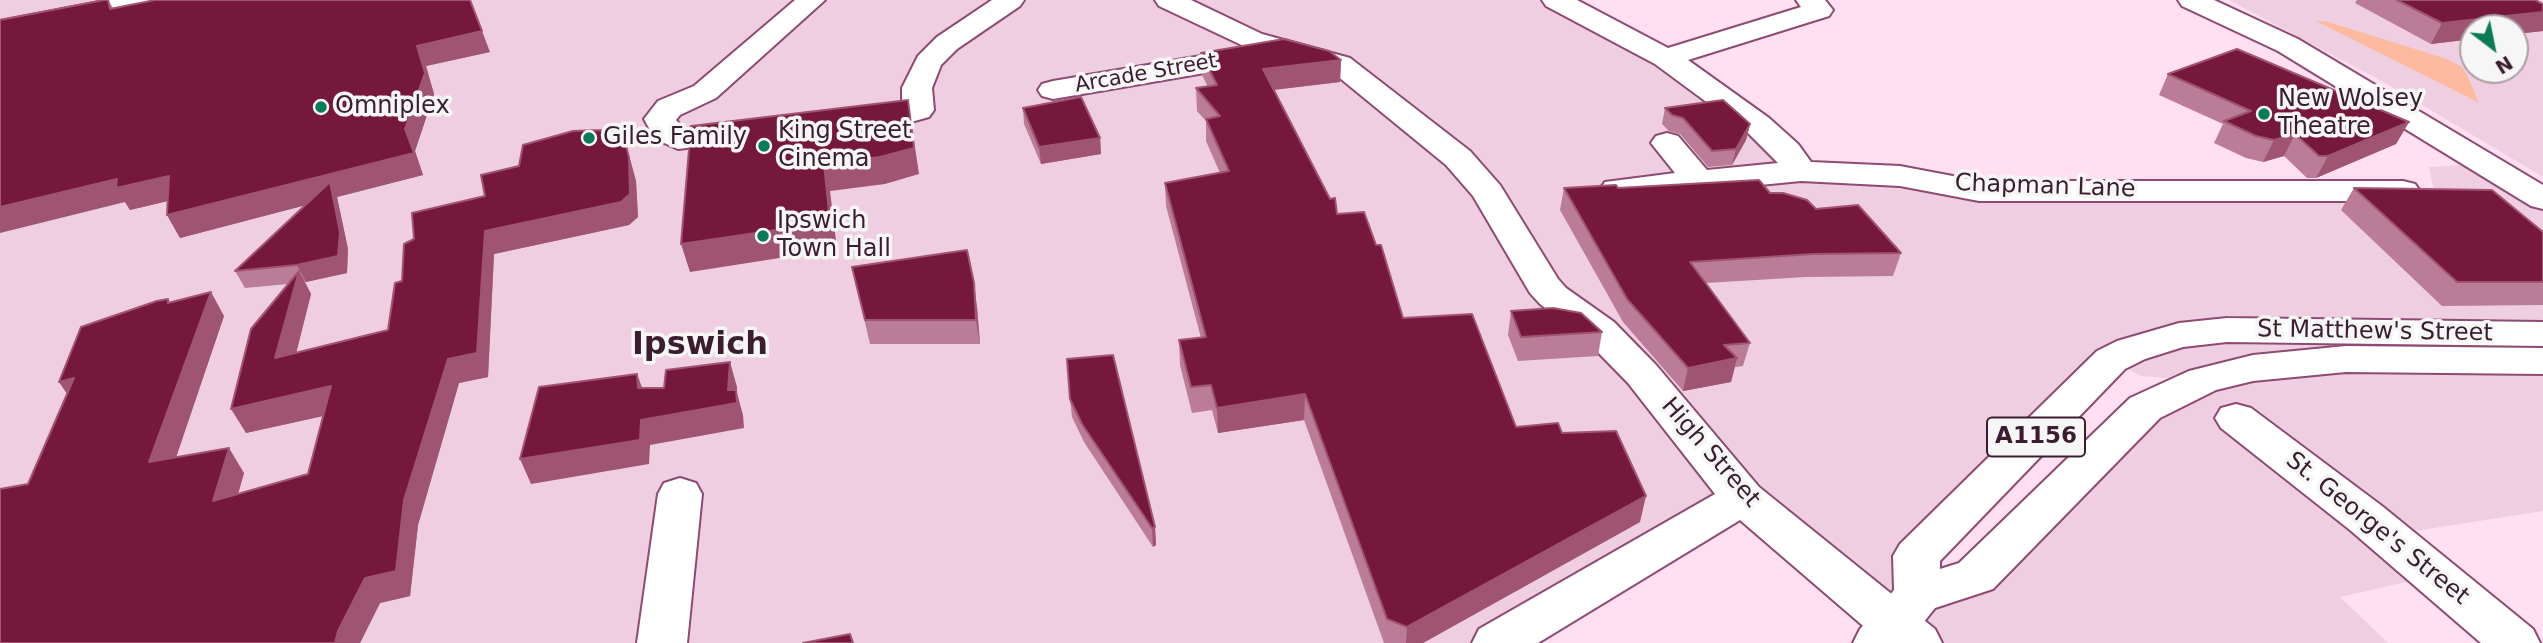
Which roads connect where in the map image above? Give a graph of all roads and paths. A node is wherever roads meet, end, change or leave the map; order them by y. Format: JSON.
{"nodes":[{"id":1,"x":189,"y":0,"type":"edge"},
{"id":2,"x":811,"y":0,"type":"edge"},
{"id":3,"x":1010,"y":0,"type":"edge"},
{"id":4,"x":1169,"y":0,"type":"edge"},
{"id":5,"x":1556,"y":0,"type":"edge"},
{"id":6,"x":1810,"y":0,"type":"edge"},
{"id":7,"x":2192,"y":0,"type":"edge"},
{"id":8,"x":2229,"y":0,"type":"edge"},
{"id":9,"x":116,"y":4,"type":"edge"},
{"id":10,"x":0,"y":30,"type":"edge"},
{"id":11,"x":1279,"y":50,"type":"junction"},
{"id":12,"x":1665,"y":58,"type":"junction"},
{"id":13,"x":1054,"y":90,"type":"dead end"},
{"id":14,"x":830,"y":123,"type":"edge"},
{"id":15,"x":778,"y":129,"type":"edge"},
{"id":16,"x":1667,"y":144,"type":"dead end"},
{"id":17,"x":1801,"y":171,"type":"junction"},
{"id":18,"x":2543,"y":177,"type":"edge"},
{"id":19,"x":1698,"y":180,"type":"junction"},
{"id":20,"x":1617,"y":189,"type":"edge"},
{"id":21,"x":2434,"y":191,"type":"edge"},
{"id":22,"x":2543,"y":199,"type":"edge"},
{"id":23,"x":2543,"y":334,"type":"edge"},
{"id":24,"x":2543,"y":361,"type":"edge"},
{"id":25,"x":2236,"y":418,"type":"dead end"},
{"id":26,"x":680,"y":494,"type":"dead end"},
{"id":27,"x":1743,"y":498,"type":"junction"},
{"id":28,"x":1902,"y":626,"type":"edge"},
{"id":29,"x":662,"y":643,"type":"edge"},
{"id":30,"x":1497,"y":643,"type":"edge"},
{"id":31,"x":2515,"y":643,"type":"edge"}],
"edges":[{"from":1,"to":9,"type":"street"},
{"from":2,"to":15,"type":"street"},
{"from":3,"to":14,"type":"street"},
{"from":4,"to":11,"type":"street"},
{"from":5,"to":12,"type":"street"},
{"from":6,"to":12,"type":"street"},
{"from":7,"to":22,"type":"street"},
{"from":8,"to":18,"type":"street"},
{"from":9,"to":10,"type":"street"},
{"from":11,"to":13,"type":"street","name":"Arcade Street"},
{"from":11,"to":27,"type":"street","name":"High Street"},
{"from":12,"to":17,"type":"street"},
{"from":16,"to":19,"type":"street"},
{"from":17,"to":19,"type":"street","name":"Chapman Lane"},
{"from":17,"to":21,"type":"street","name":"Chapman Lane"},
{"from":19,"to":20,"type":"street","name":"Chapman Lane"},
{"from":23,"to":28,"type":"street","name":"St Matthew's Street","number":"A1156"},
{"from":24,"to":28,"type":"street","name":"St Matthew's Street","number":"A1156"},
{"from":25,"to":31,"type":"street","name":"St. George's Street"},
{"from":26,"to":29,"type":"street"},
{"from":27,"to":28,"type":"street","name":"High Street"},
{"from":27,"to":30,"type":"street"}]}
